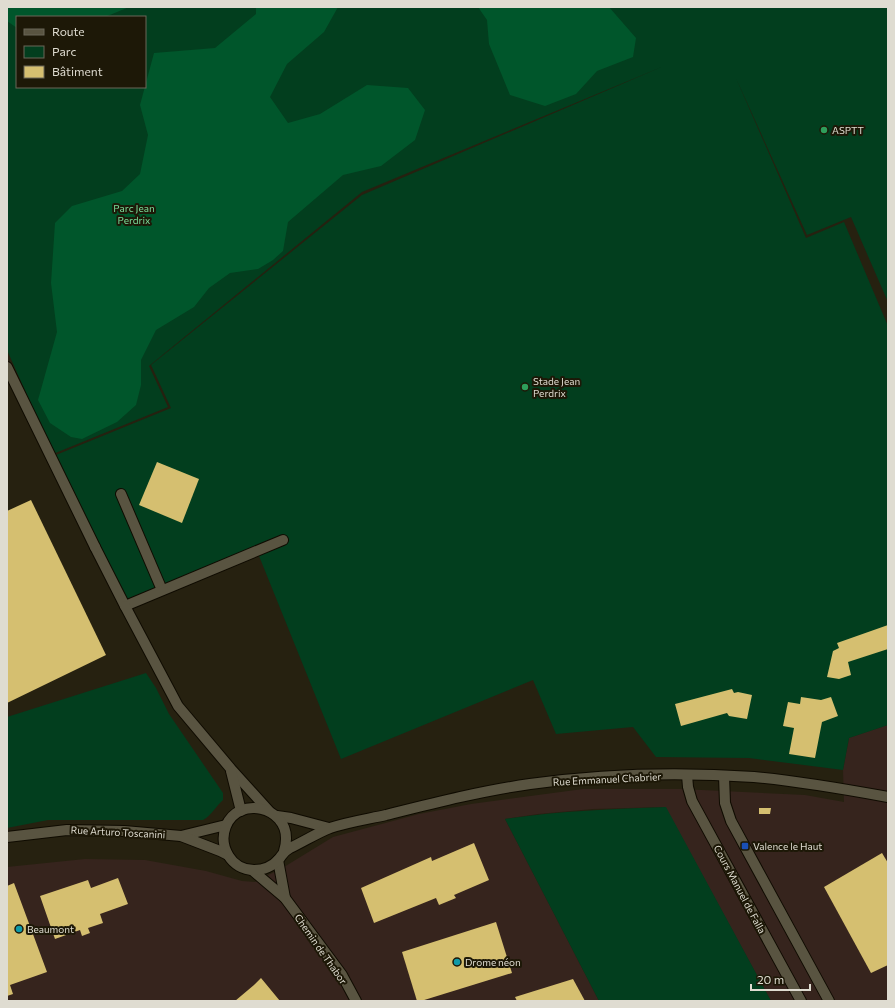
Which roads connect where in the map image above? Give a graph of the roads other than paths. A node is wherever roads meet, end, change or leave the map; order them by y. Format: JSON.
{"nodes":[{"id":1,"x":7,"y":367,"type":"edge"},
{"id":2,"x":121,"y":494,"type":"dead end"},
{"id":3,"x":283,"y":540,"type":"dead end"},
{"id":4,"x":162,"y":590,"type":"junction"},
{"id":5,"x":125,"y":606,"type":"junction"},
{"id":6,"x":231,"y":769,"type":"junction"},
{"id":7,"x":687,"y":775,"type":"junction"},
{"id":8,"x":724,"y":776,"type":"junction"},
{"id":9,"x":888,"y":797,"type":"edge"},
{"id":10,"x":241,"y":811,"type":"junction"},
{"id":11,"x":273,"y":813,"type":"junction"},
{"id":12,"x":226,"y":825,"type":"junction"},
{"id":13,"x":329,"y":828,"type":"junction"},
{"id":14,"x":181,"y":836,"type":"junction"},
{"id":15,"x":7,"y":837,"type":"edge"},
{"id":16,"x":284,"y":851,"type":"junction"},
{"id":17,"x":228,"y":855,"type":"junction"},
{"id":18,"x":278,"y":860,"type":"junction"},
{"id":19,"x":252,"y":870,"type":"junction"},
{"id":20,"x":285,"y":898,"type":"junction"},
{"id":21,"x":356,"y":1001,"type":"edge"},
{"id":22,"x":801,"y":1001,"type":"edge"},
{"id":23,"x":829,"y":1001,"type":"edge"}],
"edges":[{"from":1,"to":5,"type":"street"},
{"from":2,"to":4,"type":"street"},
{"from":3,"to":4,"type":"street"},
{"from":4,"to":5,"type":"street"},
{"from":5,"to":6,"type":"street"},
{"from":6,"to":10,"type":"street"},
{"from":6,"to":11,"type":"street"},
{"from":7,"to":8,"type":"street","name":"Rue Emmanuel Chabrier"},
{"from":7,"to":13,"type":"street","name":"Rue Emmanuel Chabrier"},
{"from":7,"to":22,"type":"street","name":"Cours Manuel de Falla"},
{"from":8,"to":9,"type":"street","name":"Rue Emmanuel Chabrier"},
{"from":8,"to":23,"type":"street"},
{"from":10,"to":11,"type":"street","name":"Rue Emmanuel Chabrier"},
{"from":10,"to":12,"type":"street"},
{"from":11,"to":13,"type":"street","name":"Rue Emmanuel Chabrier"},
{"from":11,"to":16,"type":"street"},
{"from":12,"to":14,"type":"street","name":"Rue Arturo Toscanini"},
{"from":12,"to":17,"type":"street"},
{"from":13,"to":16,"type":"street","name":"Rue Emmanuel Chabrier"},
{"from":14,"to":15,"type":"street","name":"Rue Arturo Toscanini"},
{"from":14,"to":17,"type":"street","name":"Rue Arturo Toscanini"},
{"from":16,"to":18,"type":"street","name":"Rue Emmanuel Chabrier"},
{"from":17,"to":19,"type":"street"},
{"from":18,"to":19,"type":"street","name":"Rue Emmanuel Chabrier"},
{"from":18,"to":20,"type":"street","name":"Chemin de Thabor"},
{"from":19,"to":20,"type":"street","name":"Chemin de Thabor"},
{"from":20,"to":21,"type":"street","name":"Chemin de Thabor"}]}
